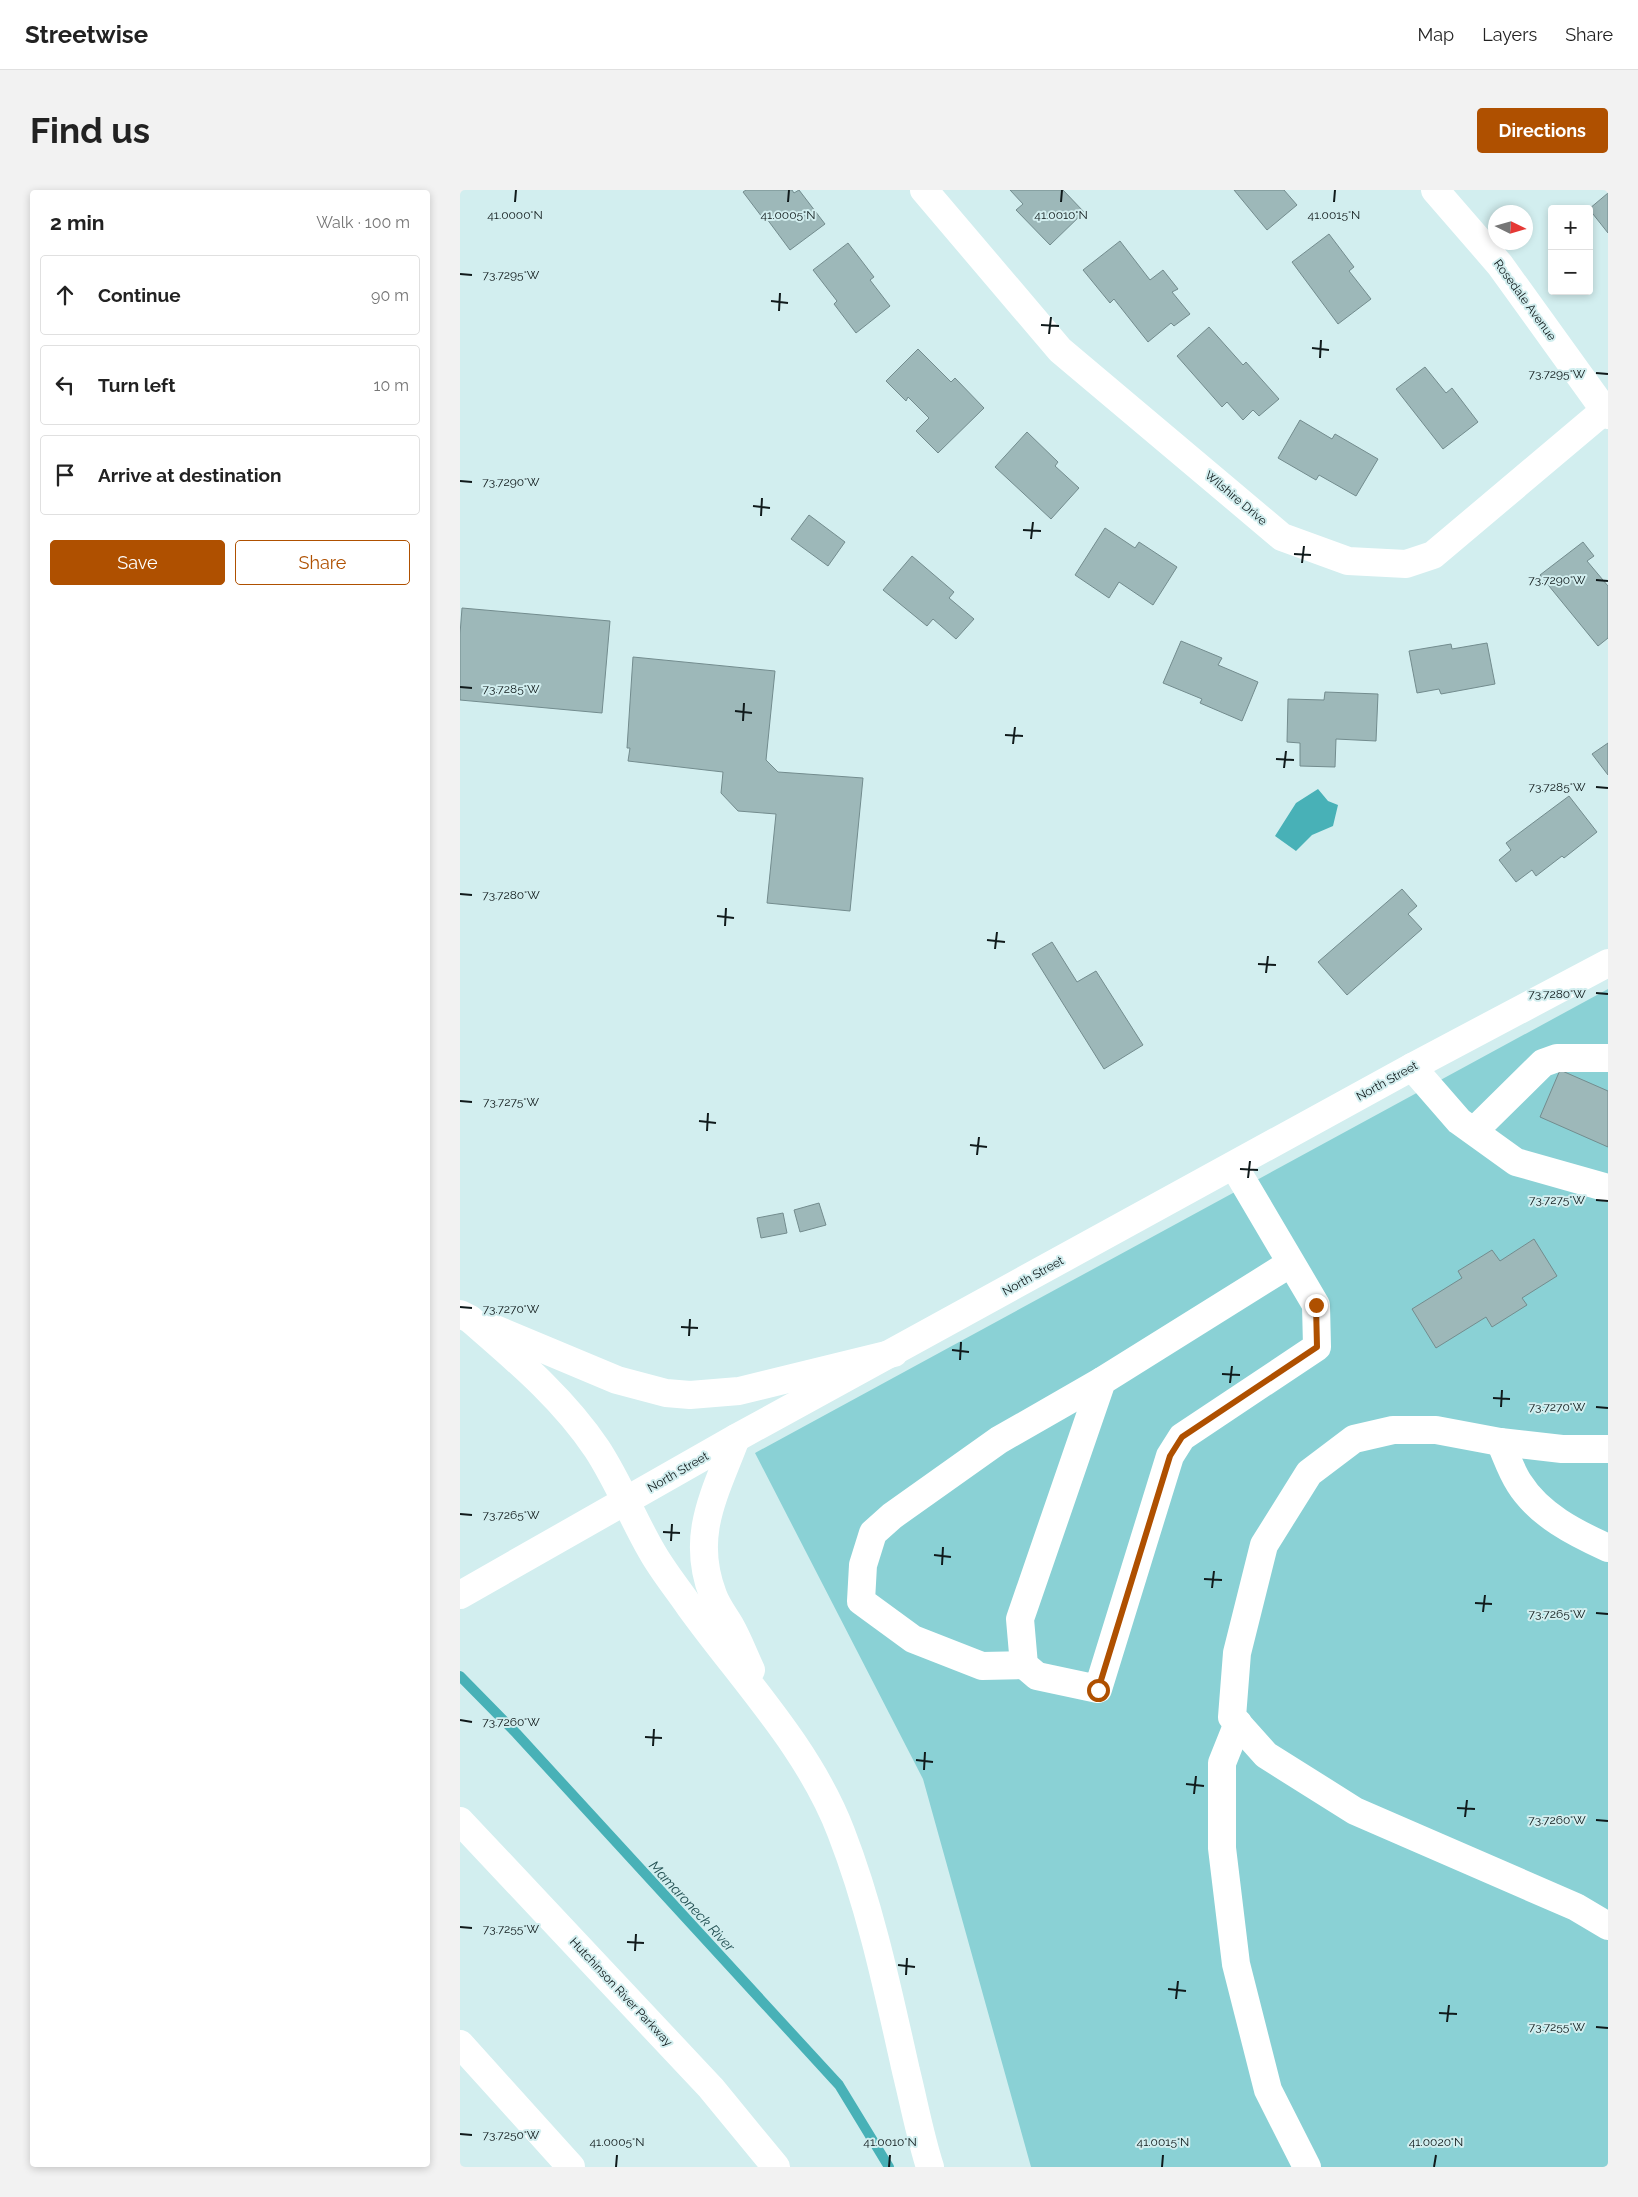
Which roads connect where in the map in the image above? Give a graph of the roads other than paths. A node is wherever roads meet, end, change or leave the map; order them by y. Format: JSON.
{"nodes":[{"id":1,"x":924,"y":190,"type":"edge"},
{"id":2,"x":1435,"y":190,"type":"edge"},
{"id":3,"x":1606,"y":413,"type":"edge"},
{"id":4,"x":1608,"y":963,"type":"edge"},
{"id":5,"x":1608,"y":1058,"type":"edge"},
{"id":6,"x":1412,"y":1067,"type":"junction"},
{"id":7,"x":1474,"y":1131,"type":"junction"},
{"id":8,"x":1234,"y":1166,"type":"junction"},
{"id":9,"x":1608,"y":1188,"type":"edge"},
{"id":10,"x":1292,"y":1263,"type":"junction"},
{"id":11,"x":465,"y":1317,"type":"edge"},
{"id":12,"x":894,"y":1352,"type":"junction"},
{"id":13,"x":1102,"y":1381,"type":"junction"},
{"id":14,"x":736,"y":1438,"type":"junction"},
{"id":15,"x":1500,"y":1442,"type":"junction"},
{"id":16,"x":1608,"y":1449,"type":"edge"},
{"id":17,"x":625,"y":1502,"type":"junction"},
{"id":18,"x":1608,"y":1548,"type":"edge"},
{"id":19,"x":460,"y":1594,"type":"edge"},
{"id":20,"x":1024,"y":1665,"type":"junction"},
{"id":21,"x":771,"y":1715,"type":"junction"},
{"id":22,"x":1238,"y":1723,"type":"junction"},
{"id":23,"x":460,"y":1821,"type":"edge"},
{"id":24,"x":1608,"y":1926,"type":"edge"},
{"id":25,"x":460,"y":2044,"type":"edge"},
{"id":26,"x":571,"y":2167,"type":"edge"},
{"id":27,"x":776,"y":2167,"type":"edge"},
{"id":28,"x":930,"y":2167,"type":"edge"},
{"id":29,"x":1308,"y":2167,"type":"edge"}],
"edges":[{"from":1,"to":3,"type":"main road","name":"Wilshire Drive"},
{"from":2,"to":3,"type":"main road","name":"Rosedale Avenue"},
{"from":4,"to":6,"type":"main road","name":"North Street"},
{"from":5,"to":7,"type":"main road"},
{"from":6,"to":7,"type":"main road"},
{"from":6,"to":8,"type":"main road","name":"North Street"},
{"from":7,"to":9,"type":"main road"},
{"from":8,"to":10,"type":"main road"},
{"from":8,"to":12,"type":"main road","name":"North Street"},
{"from":10,"to":13,"type":"main road"},
{"from":10,"to":20,"type":"main road"},
{"from":11,"to":12,"type":"main road"},
{"from":11,"to":17,"type":"main road"},
{"from":12,"to":14,"type":"main road","name":"North Street"},
{"from":13,"to":20,"type":"main road"},
{"from":13,"to":20,"type":"main road"},
{"from":14,"to":17,"type":"main road","name":"North Street"},
{"from":14,"to":21,"type":"main road"},
{"from":15,"to":16,"type":"main road"},
{"from":15,"to":18,"type":"main road"},
{"from":15,"to":22,"type":"main road"},
{"from":17,"to":19,"type":"main road","name":"North Street"},
{"from":17,"to":21,"type":"main road"},
{"from":21,"to":28,"type":"main road"},
{"from":22,"to":24,"type":"main road"},
{"from":22,"to":29,"type":"main road"},
{"from":23,"to":27,"type":"main road","name":"Hutchinson River Parkway"},
{"from":25,"to":26,"type":"main road"}]}
